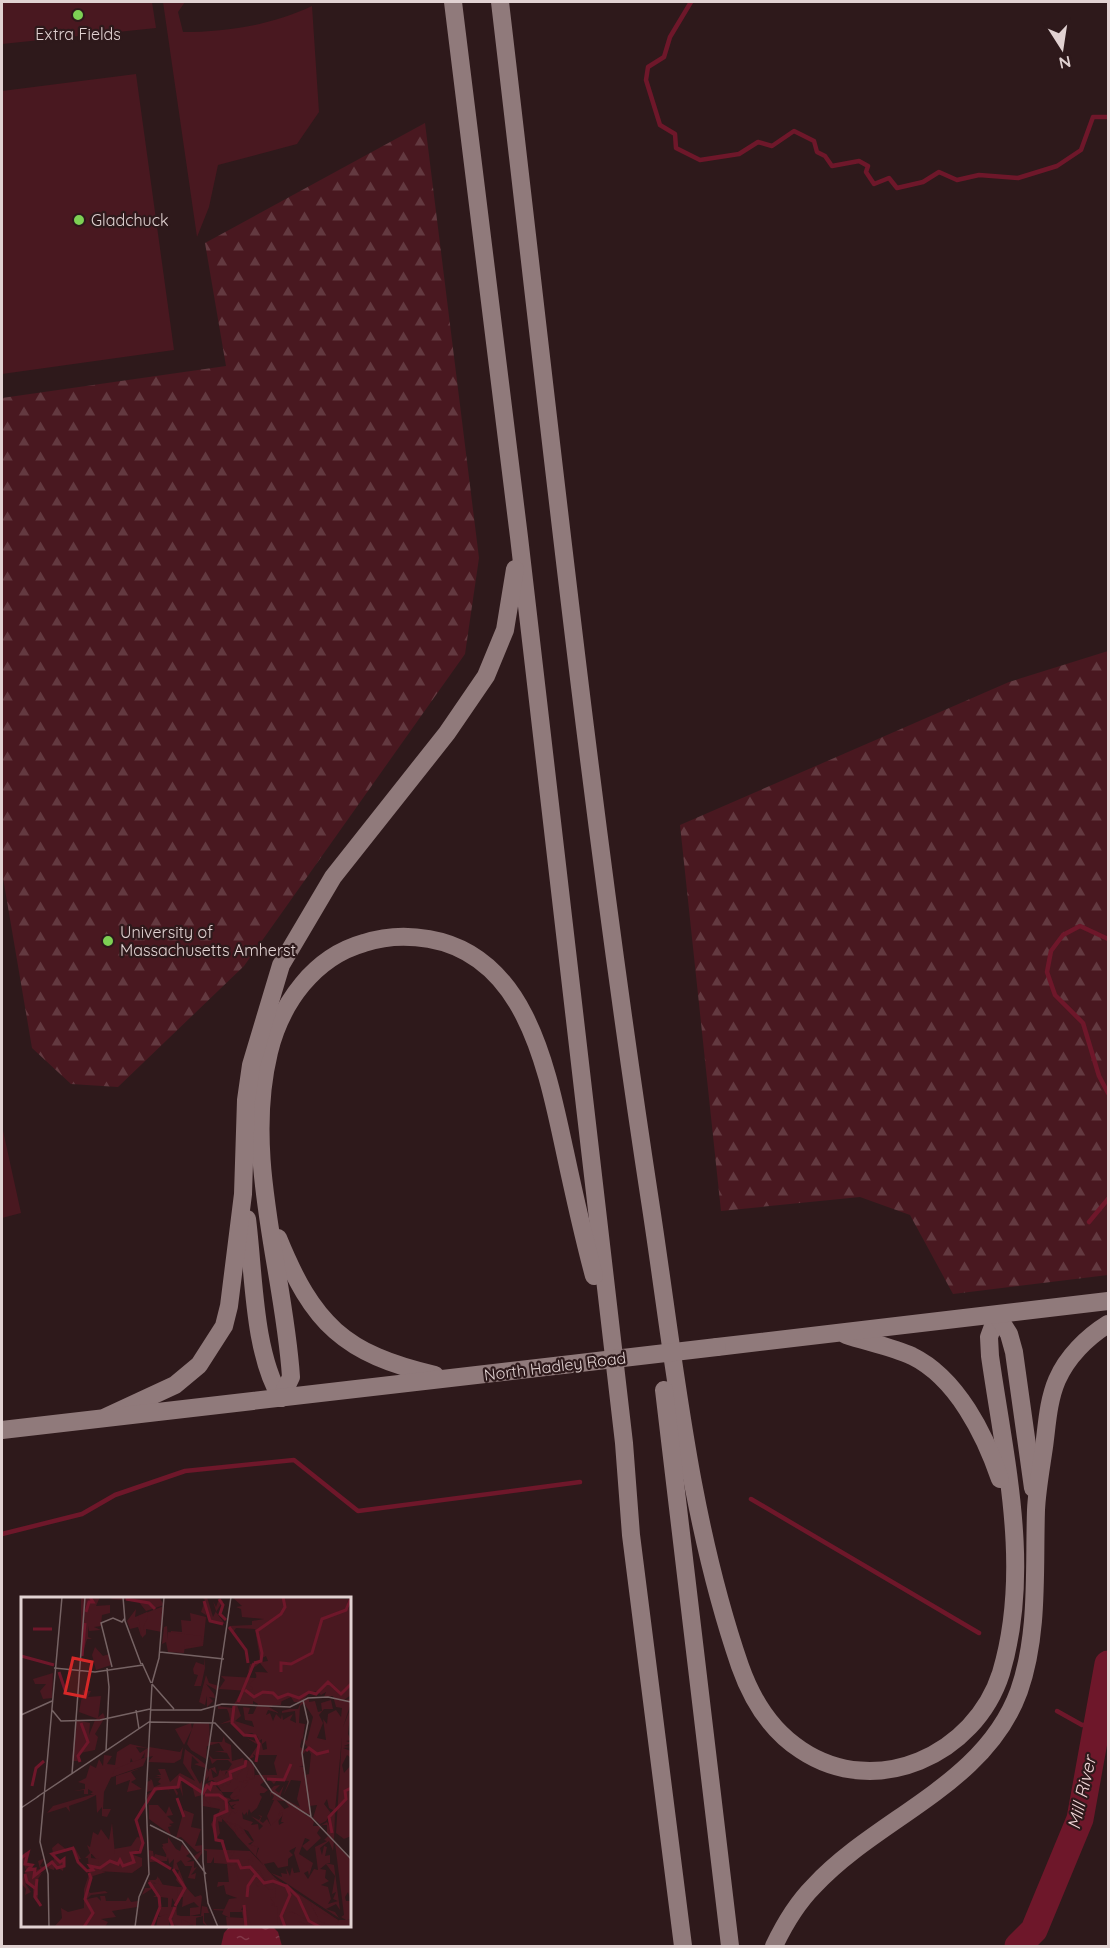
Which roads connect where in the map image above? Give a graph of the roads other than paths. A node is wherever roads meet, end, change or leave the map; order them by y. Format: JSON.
{"nodes":[{"id":1,"x":453,"y":2,"type":"edge"},
{"id":2,"x":500,"y":2,"type":"edge"},
{"id":3,"x":519,"y":537,"type":"junction"},
{"id":4,"x":621,"y":1004,"type":"junction"},
{"id":5,"x":243,"y":1194,"type":"junction"},
{"id":6,"x":267,"y":1195,"type":"junction"},
{"id":7,"x":1108,"y":1301,"type":"edge"},
{"id":8,"x":997,"y":1315,"type":"junction"},
{"id":9,"x":1108,"y":1324,"type":"edge"},
{"id":10,"x":840,"y":1333,"type":"junction"},
{"id":11,"x":610,"y":1334,"type":"junction"},
{"id":12,"x":451,"y":1378,"type":"junction"},
{"id":13,"x":281,"y":1398,"type":"junction"},
{"id":14,"x":106,"y":1418,"type":"junction"},
{"id":15,"x":2,"y":1430,"type":"edge"},
{"id":16,"x":1036,"y":1509,"type":"junction"},
{"id":17,"x":1013,"y":1518,"type":"junction"},
{"id":18,"x":683,"y":1947,"type":"edge"},
{"id":19,"x":730,"y":1947,"type":"edge"},
{"id":20,"x":774,"y":1947,"type":"edge"}],
"edges":[{"from":1,"to":3,"type":"main road"},
{"from":2,"to":4,"type":"main road"},
{"from":3,"to":5,"type":"main road"},
{"from":3,"to":11,"type":"main road"},
{"from":4,"to":17,"type":"main road"},
{"from":4,"to":19,"type":"main road"},
{"from":5,"to":13,"type":"main road"},
{"from":5,"to":14,"type":"main road"},
{"from":6,"to":11,"type":"main road"},
{"from":6,"to":12,"type":"main road"},
{"from":6,"to":13,"type":"main road"},
{"from":7,"to":8,"type":"main road","name":"North Hadley Road"},
{"from":8,"to":10,"type":"main road","name":"North Hadley Road"},
{"from":8,"to":16,"type":"main road"},
{"from":8,"to":17,"type":"main road"},
{"from":9,"to":16,"type":"main road"},
{"from":10,"to":12,"type":"main road","name":"North Hadley Road","bridge":true},
{"from":10,"to":17,"type":"main road"},
{"from":11,"to":18,"type":"main road"},
{"from":12,"to":13,"type":"main road","name":"North Hadley Road"},
{"from":13,"to":14,"type":"main road","name":"North Hadley Road"},
{"from":14,"to":15,"type":"main road","name":"North Hadley Road"},
{"from":16,"to":20,"type":"main road"}]}
